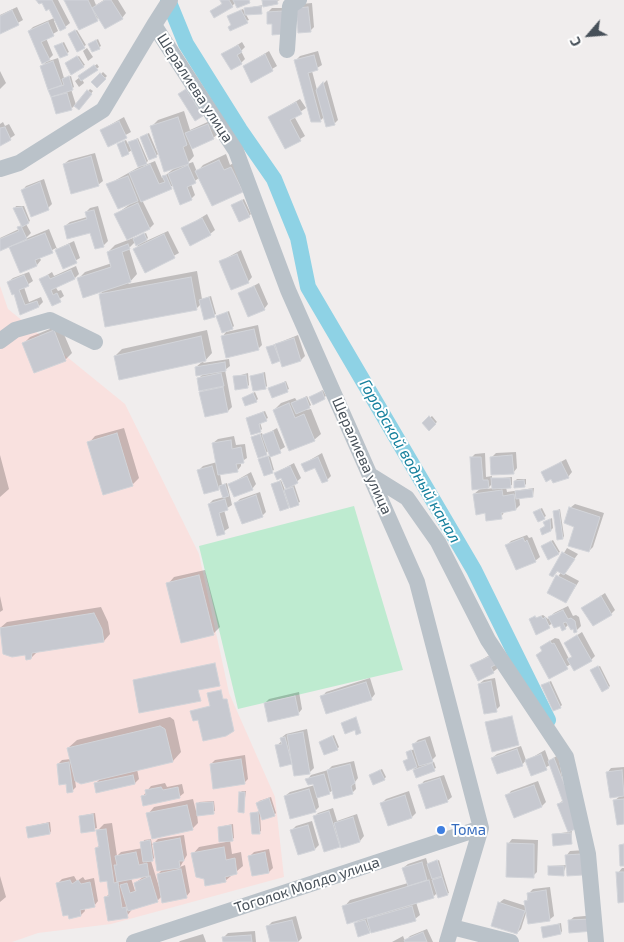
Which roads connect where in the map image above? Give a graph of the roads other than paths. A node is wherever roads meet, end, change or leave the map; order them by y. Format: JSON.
{"nodes":[{"id":1,"x":170,"y":0,"type":"edge"},
{"id":2,"x":299,"y":0,"type":"edge"},
{"id":3,"x":154,"y":25,"type":"junction"},
{"id":4,"x":287,"y":50,"type":"dead end"},
{"id":5,"x":0,"y":169,"type":"edge"},
{"id":6,"x":0,"y":341,"type":"edge"},
{"id":7,"x":95,"y":342,"type":"dead end"},
{"id":8,"x":370,"y":475,"type":"junction"},
{"id":9,"x":481,"y":828,"type":"junction"},
{"id":10,"x":449,"y":935,"type":"edge"},
{"id":11,"x":134,"y":942,"type":"edge"},
{"id":12,"x":511,"y":942,"type":"edge"},
{"id":13,"x":596,"y":942,"type":"edge"}],
"edges":[{"from":1,"to":3,"type":"street","name":"Шералиева улица"},
{"from":2,"to":4,"type":"street"},
{"from":3,"to":5,"type":"street"},
{"from":3,"to":8,"type":"street","name":"Шералиева улица"},
{"from":6,"to":7,"type":"street"},
{"from":8,"to":9,"type":"street","name":"Шералиева улица"},
{"from":8,"to":13,"type":"street"},
{"from":9,"to":10,"type":"street"},
{"from":9,"to":11,"type":"street","name":"Тоголок Молдо улица"},
{"from":10,"to":12,"type":"street"}]}
